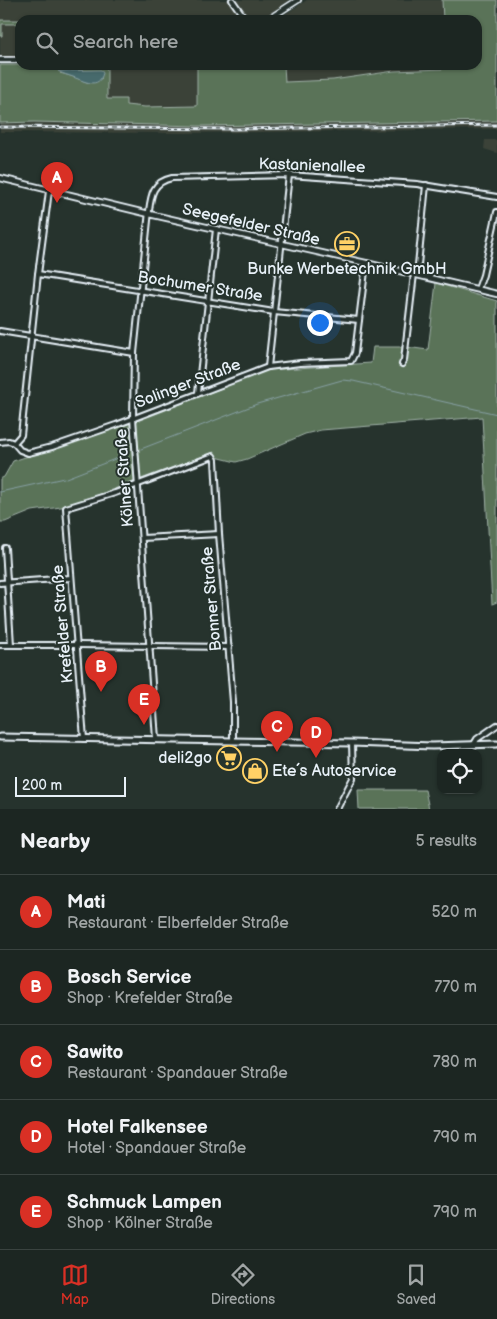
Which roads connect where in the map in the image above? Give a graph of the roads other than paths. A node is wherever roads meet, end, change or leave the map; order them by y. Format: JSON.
{"nodes":[{"id":1,"x":232,"y":0,"type":"edge"},
{"id":2,"x":298,"y":0,"type":"edge"},
{"id":3,"x":242,"y":15,"type":"edge"},
{"id":4,"x":275,"y":15,"type":"edge"},
{"id":5,"x":0,"y":60,"type":"edge"},
{"id":6,"x":15,"y":60,"type":"edge"},
{"id":7,"x":289,"y":175,"type":"junction"},
{"id":8,"x":0,"y":178,"type":"edge"},
{"id":9,"x":426,"y":185,"type":"junction"},
{"id":10,"x":49,"y":191,"type":"junction"},
{"id":11,"x":497,"y":197,"type":"edge"},
{"id":12,"x":497,"y":212,"type":"edge"},
{"id":13,"x":148,"y":214,"type":"junction"},
{"id":14,"x":216,"y":229,"type":"junction"},
{"id":15,"x":282,"y":245,"type":"junction"},
{"id":16,"x":366,"y":263,"type":"junction"},
{"id":17,"x":38,"y":274,"type":"junction"},
{"id":18,"x":415,"y":274,"type":"junction"},
{"id":19,"x":478,"y":289,"type":"junction"},
{"id":20,"x":140,"y":290,"type":"junction"},
{"id":21,"x":497,"y":294,"type":"edge"},
{"id":22,"x":208,"y":302,"type":"junction"},
{"id":23,"x":274,"y":312,"type":"junction"},
{"id":24,"x":359,"y":320,"type":"junction"},
{"id":25,"x":0,"y":332,"type":"edge"},
{"id":26,"x":31,"y":337,"type":"junction"},
{"id":27,"x":134,"y":353,"type":"junction"},
{"id":28,"x":402,"y":364,"type":"dead end"},
{"id":29,"x":268,"y":366,"type":"junction"},
{"id":30,"x":198,"y":393,"type":"junction"},
{"id":31,"x":133,"y":418,"type":"junction"},
{"id":32,"x":0,"y":442,"type":"edge"},
{"id":33,"x":14,"y":443,"type":"junction"},
{"id":34,"x":137,"y":484,"type":"junction"},
{"id":35,"x":219,"y":534,"type":"junction"},
{"id":36,"x":142,"y":538,"type":"junction"},
{"id":37,"x":4,"y":548,"type":"dead end"},
{"id":38,"x":71,"y":578,"type":"junction"},
{"id":39,"x":7,"y":582,"type":"junction"},
{"id":40,"x":0,"y":583,"type":"edge"},
{"id":41,"x":77,"y":644,"type":"junction"},
{"id":42,"x":0,"y":645,"type":"edge"},
{"id":43,"x":11,"y":645,"type":"junction"},
{"id":44,"x":149,"y":645,"type":"junction"},
{"id":45,"x":229,"y":646,"type":"junction"},
{"id":46,"x":497,"y":725,"type":"edge"},
{"id":47,"x":0,"y":737,"type":"edge"},
{"id":48,"x":84,"y":739,"type":"junction"},
{"id":49,"x":156,"y":739,"type":"junction"},
{"id":50,"x":234,"y":741,"type":"junction"},
{"id":51,"x":352,"y":743,"type":"junction"},
{"id":52,"x":474,"y":744,"type":"junction"},
{"id":53,"x":497,"y":744,"type":"edge"},
{"id":54,"x":337,"y":809,"type":"edge"}],
"edges":[{"from":1,"to":3,"type":"street"},
{"from":2,"to":4,"type":"street"},
{"from":5,"to":6,"type":"street"},
{"from":7,"to":9,"type":"street","name":"Kastanienallee"},
{"from":7,"to":13,"type":"street","name":"Kastanienallee"},
{"from":7,"to":15,"type":"street"},
{"from":8,"to":10,"type":"street","name":"Seegefelder Straße"},
{"from":9,"to":11,"type":"street","name":"Kastanienallee"},
{"from":9,"to":18,"type":"street"},
{"from":10,"to":13,"type":"street","name":"Seegefelder Straße"},
{"from":10,"to":17,"type":"street"},
{"from":12,"to":19,"type":"street"},
{"from":13,"to":14,"type":"street","name":"Seegefelder Straße"},
{"from":13,"to":20,"type":"street","name":"Kölner Straße"},
{"from":14,"to":15,"type":"street","name":"Seegefelder Straße"},
{"from":14,"to":22,"type":"street"},
{"from":15,"to":16,"type":"street","name":"Seegefelder Straße"},
{"from":15,"to":23,"type":"street"},
{"from":16,"to":18,"type":"street","name":"Seegefelder Straße"},
{"from":16,"to":24,"type":"street"},
{"from":17,"to":20,"type":"street","name":"Bochumer Straße"},
{"from":17,"to":26,"type":"street"},
{"from":18,"to":19,"type":"street","name":"Seegefelder Straße"},
{"from":18,"to":28,"type":"street"},
{"from":19,"to":21,"type":"street","name":"Seegefelder Straße"},
{"from":20,"to":22,"type":"street","name":"Bochumer Straße"},
{"from":20,"to":27,"type":"street","name":"Kölner Straße"},
{"from":22,"to":23,"type":"street","name":"Bochumer Straße"},
{"from":22,"to":30,"type":"street"},
{"from":23,"to":24,"type":"street","name":"Bochumer Straße"},
{"from":23,"to":29,"type":"street"},
{"from":24,"to":29,"type":"street","name":"Solinger Straße"},
{"from":25,"to":26,"type":"street"},
{"from":26,"to":27,"type":"street"},
{"from":26,"to":33,"type":"street"},
{"from":27,"to":31,"type":"street","name":"Kölner Straße"},
{"from":29,"to":30,"type":"street","name":"Solinger Straße"},
{"from":30,"to":31,"type":"street","name":"Solinger Straße"},
{"from":31,"to":33,"type":"street","name":"Solinger Straße"},
{"from":31,"to":34,"type":"street","name":"Kölner Straße"},
{"from":32,"to":33,"type":"street"},
{"from":34,"to":35,"type":"street","name":"Bonner Straße"},
{"from":34,"to":36,"type":"street","name":"Kölner Straße"},
{"from":34,"to":38,"type":"street","name":"Krefelder Straße"},
{"from":35,"to":36,"type":"street"},
{"from":35,"to":45,"type":"street","name":"Bonner Straße"},
{"from":36,"to":44,"type":"street","name":"Kölner Straße"},
{"from":37,"to":39,"type":"street"},
{"from":38,"to":39,"type":"street"},
{"from":38,"to":41,"type":"street","name":"Krefelder Straße"},
{"from":39,"to":40,"type":"street"},
{"from":39,"to":43,"type":"street"},
{"from":41,"to":43,"type":"street"},
{"from":41,"to":44,"type":"street"},
{"from":41,"to":48,"type":"street","name":"Krefelder Straße"},
{"from":42,"to":43,"type":"street"},
{"from":44,"to":45,"type":"street"},
{"from":44,"to":49,"type":"street","name":"Kölner Straße"},
{"from":45,"to":50,"type":"street","name":"Bonner Straße"},
{"from":46,"to":52,"type":"street"},
{"from":47,"to":48,"type":"main road"},
{"from":48,"to":49,"type":"main road"},
{"from":49,"to":50,"type":"main road"},
{"from":50,"to":51,"type":"main road"},
{"from":51,"to":52,"type":"main road"},
{"from":51,"to":54,"type":"street"},
{"from":52,"to":53,"type":"main road"}]}
